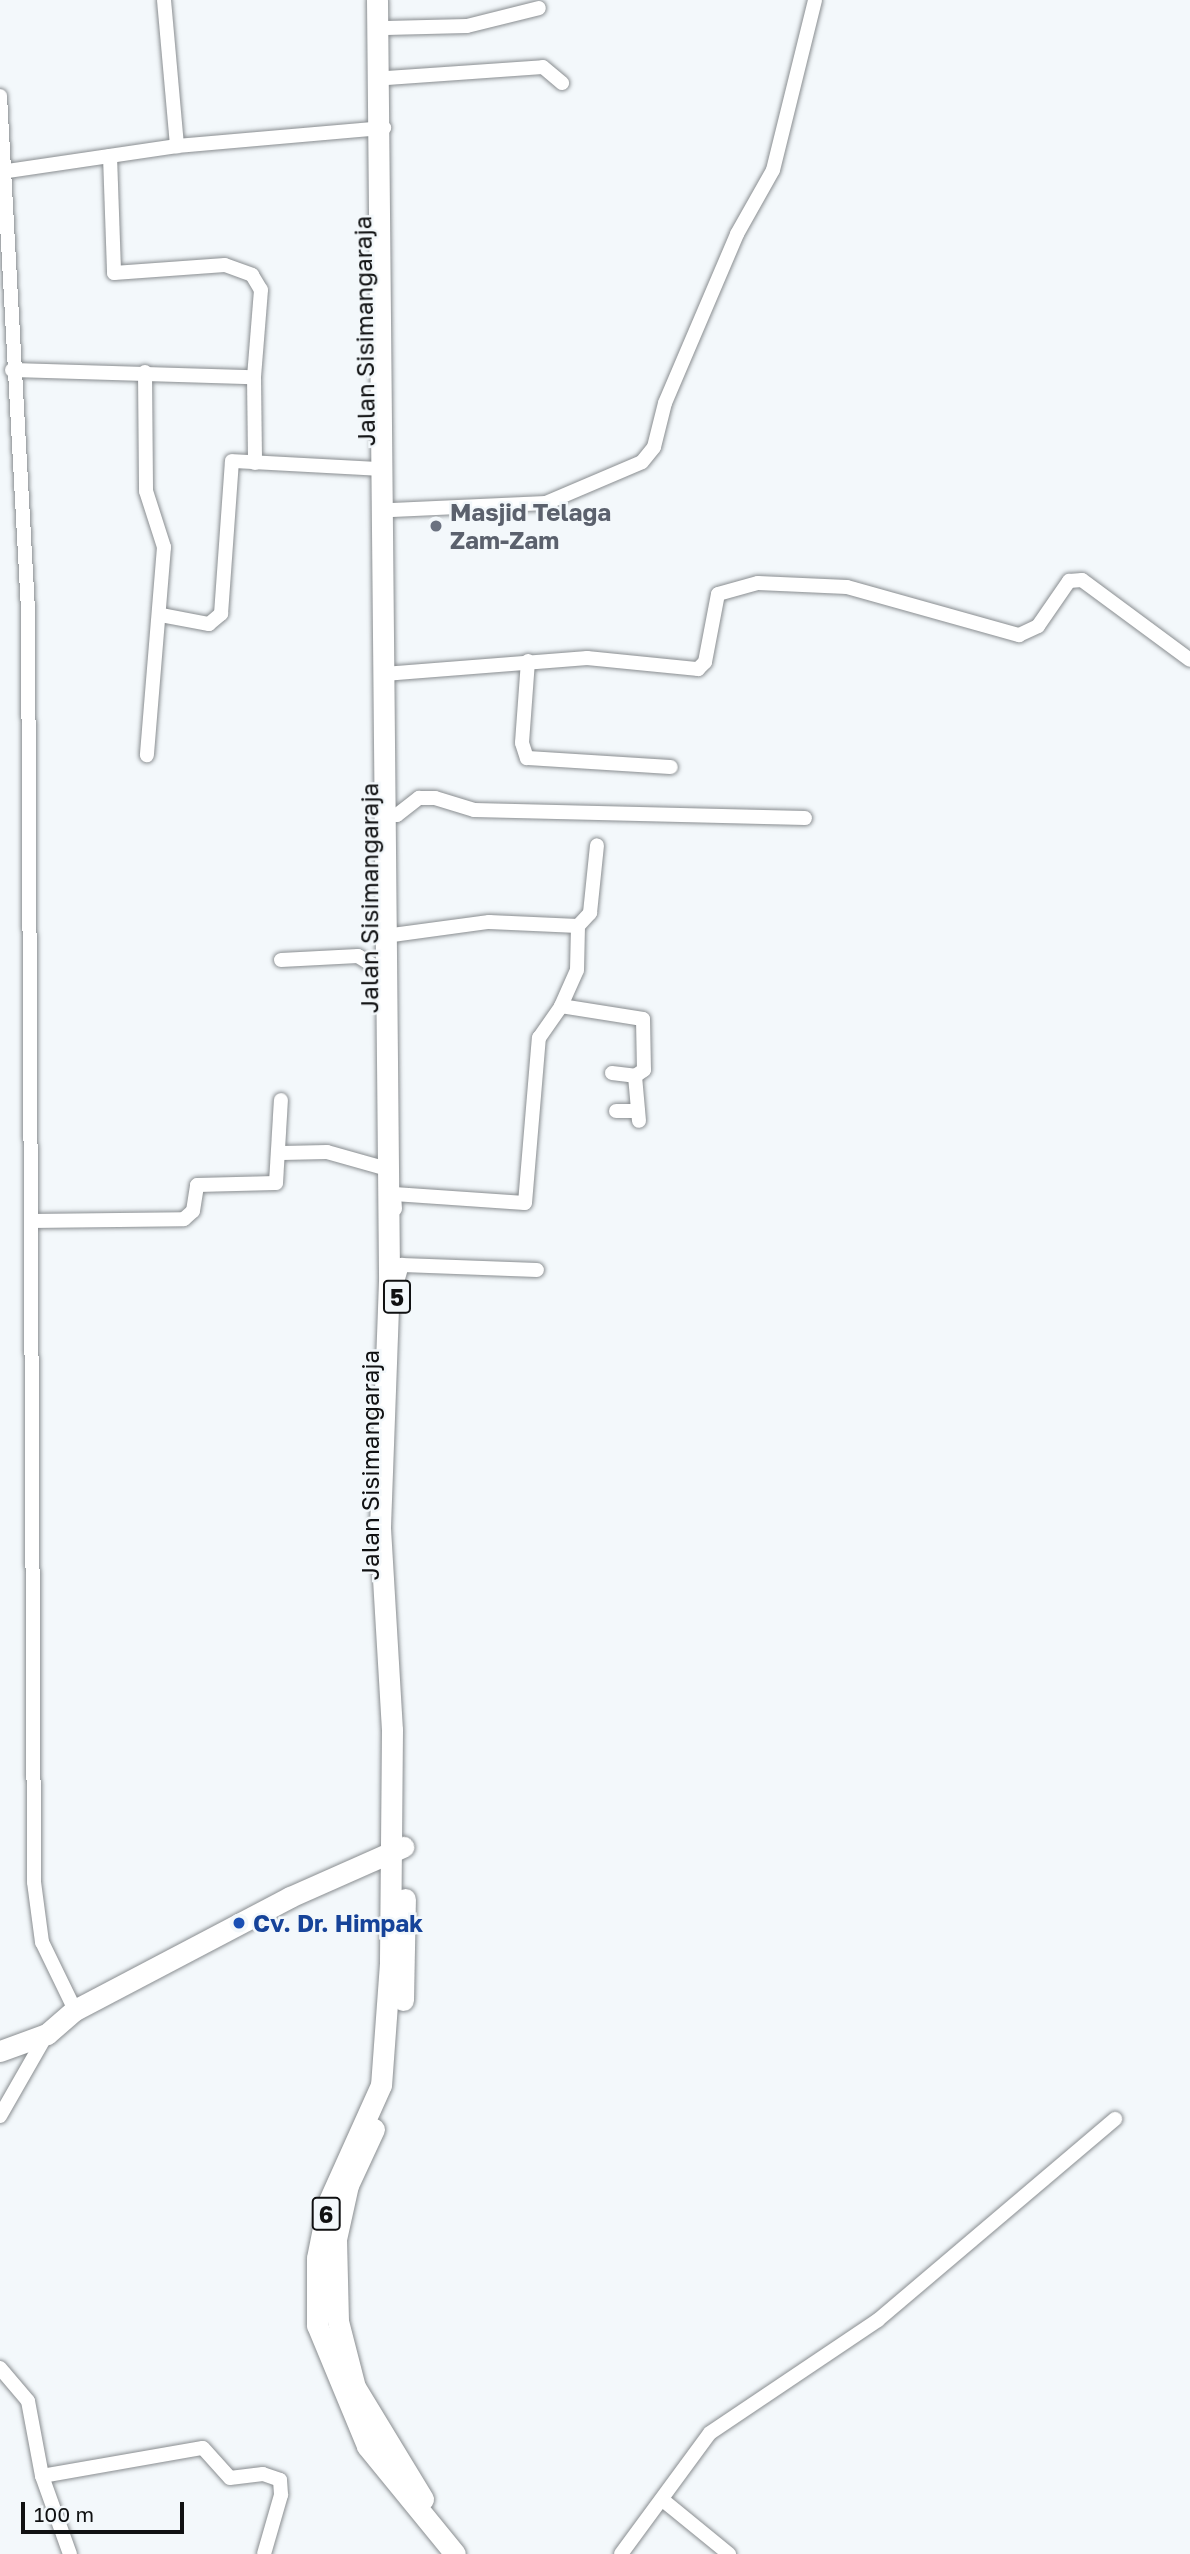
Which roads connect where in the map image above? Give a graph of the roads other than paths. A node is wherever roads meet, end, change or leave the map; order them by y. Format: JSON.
{"nodes":[{"id":1,"x":164,"y":0,"type":"edge"},
{"id":2,"x":377,"y":0,"type":"edge"},
{"id":3,"x":385,"y":0,"type":"edge"},
{"id":4,"x":815,"y":0,"type":"edge"},
{"id":5,"x":539,"y":8,"type":"dead end"},
{"id":6,"x":386,"y":28,"type":"junction"},
{"id":7,"x":387,"y":78,"type":"junction"},
{"id":8,"x":562,"y":83,"type":"dead end"},
{"id":9,"x":0,"y":96,"type":"edge"},
{"id":10,"x":383,"y":129,"type":"junction"},
{"id":11,"x":177,"y":146,"type":"junction"},
{"id":12,"x":110,"y":156,"type":"junction"},
{"id":13,"x":4,"y":171,"type":"edge"},
{"id":14,"x":12,"y":370,"type":"junction"},
{"id":15,"x":145,"y":372,"type":"junction"},
{"id":16,"x":254,"y":377,"type":"junction"},
{"id":17,"x":255,"y":463,"type":"junction"},
{"id":18,"x":380,"y":469,"type":"junction"},
{"id":19,"x":390,"y":522,"type":"junction"},
{"id":20,"x":161,"y":615,"type":"junction"},
{"id":21,"x":1190,"y":660,"type":"edge"},
{"id":22,"x":528,"y":661,"type":"junction"},
{"id":23,"x":388,"y":673,"type":"junction"},
{"id":24,"x":147,"y":755,"type":"dead end"},
{"id":25,"x":671,"y":767,"type":"dead end"},
{"id":26,"x":390,"y":814,"type":"junction"},
{"id":27,"x":806,"y":818,"type":"dead end"},
{"id":28,"x":597,"y":845,"type":"dead end"},
{"id":29,"x":578,"y":926,"type":"junction"},
{"id":30,"x":390,"y":937,"type":"junction"},
{"id":31,"x":281,"y":960,"type":"dead end"},
{"id":32,"x":385,"y":973,"type":"junction"},
{"id":33,"x":561,"y":1006,"type":"junction"},
{"id":34,"x":612,"y":1073,"type":"dead end"},
{"id":35,"x":635,"y":1076,"type":"junction"},
{"id":36,"x":281,"y":1100,"type":"dead end"},
{"id":37,"x":616,"y":1111,"type":"dead end"},
{"id":38,"x":282,"y":1153,"type":"junction"},
{"id":39,"x":384,"y":1168,"type":"junction"},
{"id":40,"x":390,"y":1210,"type":"junction"},
{"id":41,"x":31,"y":1221,"type":"junction"},
{"id":42,"x":537,"y":1270,"type":"dead end"},
{"id":43,"x":393,"y":1281,"type":"junction"},
{"id":44,"x":395,"y":1846,"type":"junction"},
{"id":45,"x":75,"y":2010,"type":"junction"},
{"id":46,"x":47,"y":2034,"type":"junction"},
{"id":47,"x":0,"y":2051,"type":"edge"},
{"id":48,"x":0,"y":2116,"type":"edge"},
{"id":49,"x":1115,"y":2119,"type":"dead end"},
{"id":50,"x":0,"y":2368,"type":"edge"},
{"id":51,"x":42,"y":2476,"type":"junction"},
{"id":52,"x":664,"y":2501,"type":"junction"},
{"id":53,"x":454,"y":2553,"type":"edge"},
{"id":54,"x":71,"y":2554,"type":"edge"},
{"id":55,"x":264,"y":2554,"type":"edge"},
{"id":56,"x":621,"y":2554,"type":"edge"},
{"id":57,"x":729,"y":2554,"type":"edge"}],
"edges":[{"from":1,"to":11,"type":"street"},
{"from":2,"to":10,"type":"highway","name":"Jalan Sisimangaraja","number":"5"},
{"from":3,"to":6,"type":"highway","name":"Jalan Sisimangaraja","number":"5"},
{"from":4,"to":19,"type":"street"},
{"from":5,"to":6,"type":"street"},
{"from":6,"to":7,"type":"highway","name":"Jalan Sisimangaraja","number":"5"},
{"from":7,"to":8,"type":"street"},
{"from":7,"to":10,"type":"highway","name":"Jalan Sisimangaraja","number":"5"},
{"from":9,"to":13,"type":"street"},
{"from":10,"to":11,"type":"street"},
{"from":10,"to":18,"type":"highway","name":"Jalan Sisimangaraja","number":"5"},
{"from":10,"to":19,"type":"highway","name":"Jalan Sisimangaraja","number":"5"},
{"from":11,"to":12,"type":"street"},
{"from":12,"to":13,"type":"street"},
{"from":12,"to":16,"type":"street"},
{"from":13,"to":14,"type":"street"},
{"from":14,"to":15,"type":"street"},
{"from":14,"to":41,"type":"street"},
{"from":15,"to":16,"type":"street"},
{"from":15,"to":20,"type":"street"},
{"from":16,"to":17,"type":"street"},
{"from":17,"to":18,"type":"street"},
{"from":17,"to":20,"type":"street"},
{"from":18,"to":19,"type":"highway","name":"Jalan Sisimangaraja","number":"5"},
{"from":19,"to":23,"type":"highway","name":"Jalan Sisimangaraja","number":"5"},
{"from":20,"to":24,"type":"street"},
{"from":21,"to":22,"type":"street"},
{"from":22,"to":23,"type":"street"},
{"from":22,"to":25,"type":"street"},
{"from":23,"to":26,"type":"highway","name":"Jalan Sisimangaraja","number":"5"},
{"from":26,"to":27,"type":"street"},
{"from":26,"to":30,"type":"highway","name":"Jalan Sisimangaraja","number":"5"},
{"from":28,"to":29,"type":"street"},
{"from":29,"to":30,"type":"street"},
{"from":29,"to":33,"type":"street"},
{"from":30,"to":32,"type":"highway","name":"Jalan Sisimangaraja","number":"5"},
{"from":30,"to":40,"type":"highway","name":"Jalan Sisimangaraja","number":"5"},
{"from":31,"to":32,"type":"street"},
{"from":32,"to":39,"type":"highway","name":"Jalan Sisimangaraja","number":"5"},
{"from":33,"to":35,"type":"street"},
{"from":33,"to":40,"type":"street"},
{"from":34,"to":35,"type":"street"},
{"from":35,"to":37,"type":"street"},
{"from":36,"to":38,"type":"street"},
{"from":38,"to":39,"type":"street"},
{"from":38,"to":41,"type":"street"},
{"from":39,"to":40,"type":"highway","name":"Jalan Sisimangaraja","number":"5"},
{"from":40,"to":43,"type":"highway","name":"Jalan Sisimangaraja","number":"5"},
{"from":41,"to":45,"type":"street"},
{"from":42,"to":43,"type":"street"},
{"from":43,"to":44,"type":"highway","name":"Jalan Sisimangaraja","number":"5"},
{"from":44,"to":45,"type":"highway"},
{"from":44,"to":53,"type":"highway","name":"Jalan Sisimangaraja","number":"5"},
{"from":45,"to":46,"type":"highway"},
{"from":46,"to":47,"type":"highway"},
{"from":46,"to":48,"type":"street"},
{"from":49,"to":52,"type":"street"},
{"from":50,"to":51,"type":"street"},
{"from":51,"to":54,"type":"street"},
{"from":51,"to":55,"type":"street"},
{"from":52,"to":56,"type":"street"},
{"from":52,"to":57,"type":"street"}]}
